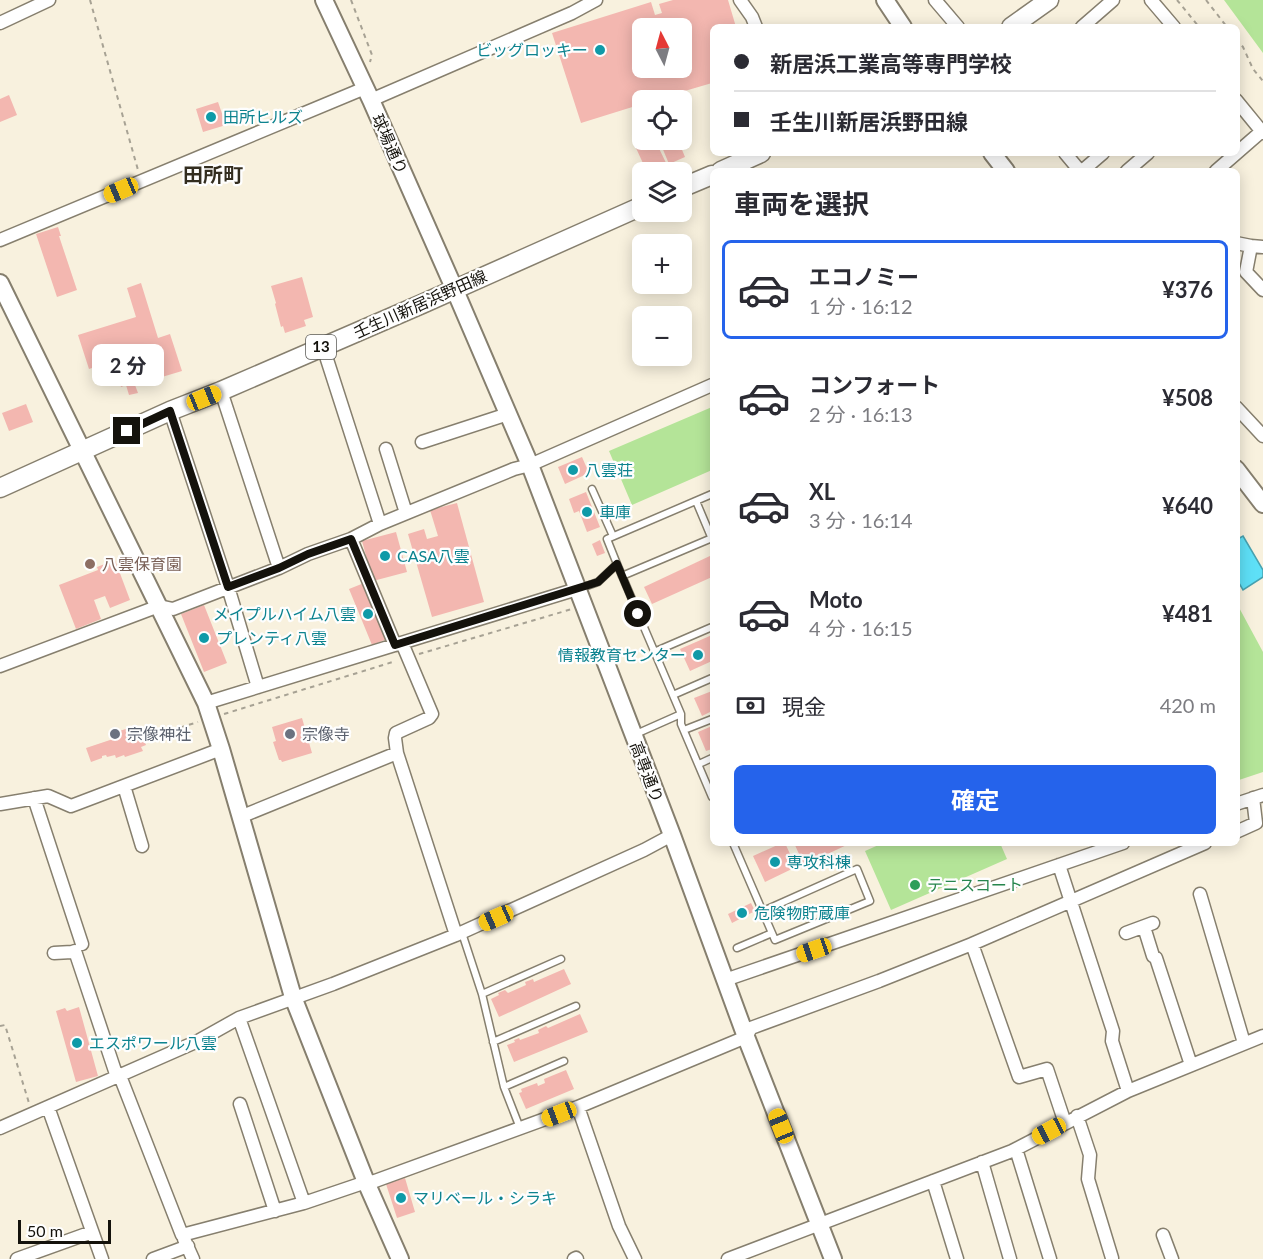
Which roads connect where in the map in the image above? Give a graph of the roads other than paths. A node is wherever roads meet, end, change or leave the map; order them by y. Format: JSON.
{"nodes":[{"id":1,"x":49,"y":0,"type":"edge"},
{"id":2,"x":324,"y":0,"type":"edge"},
{"id":3,"x":568,"y":0,"type":"edge"},
{"id":4,"x":596,"y":0,"type":"edge"},
{"id":5,"x":741,"y":0,"type":"edge"},
{"id":6,"x":885,"y":0,"type":"edge"},
{"id":7,"x":935,"y":0,"type":"edge"},
{"id":8,"x":1049,"y":0,"type":"edge"},
{"id":9,"x":1113,"y":0,"type":"edge"},
{"id":10,"x":1151,"y":0,"type":"edge"},
{"id":11,"x":572,"y":13,"type":"junction"},
{"id":12,"x":0,"y":23,"type":"edge"},
{"id":13,"x":755,"y":24,"type":"edge"},
{"id":14,"x":901,"y":24,"type":"edge"},
{"id":15,"x":955,"y":24,"type":"edge"},
{"id":16,"x":1015,"y":24,"type":"edge"},
{"id":17,"x":1085,"y":24,"type":"edge"},
{"id":18,"x":1168,"y":24,"type":"edge"},
{"id":19,"x":368,"y":94,"type":"junction"},
{"id":20,"x":1240,"y":105,"type":"edge"},
{"id":21,"x":1262,"y":132,"type":"edge"},
{"id":22,"x":1240,"y":151,"type":"edge"},
{"id":23,"x":754,"y":156,"type":"edge"},
{"id":24,"x":1068,"y":156,"type":"edge"},
{"id":25,"x":1099,"y":156,"type":"edge"},
{"id":26,"x":1144,"y":156,"type":"edge"},
{"id":27,"x":1234,"y":156,"type":"edge"},
{"id":28,"x":728,"y":168,"type":"edge"},
{"id":29,"x":1078,"y":168,"type":"edge"},
{"id":30,"x":1085,"y":168,"type":"edge"},
{"id":31,"x":1130,"y":168,"type":"edge"},
{"id":32,"x":1220,"y":168,"type":"edge"},
{"id":33,"x":710,"y":176,"type":"edge"},
{"id":34,"x":692,"y":184,"type":"edge"},
{"id":35,"x":632,"y":210,"type":"edge"},
{"id":36,"x":0,"y":240,"type":"edge"},
{"id":37,"x":1240,"y":244,"type":"edge"},
{"id":38,"x":1257,"y":247,"type":"edge"},
{"id":39,"x":0,"y":284,"type":"edge"},
{"id":40,"x":454,"y":288,"type":"junction"},
{"id":41,"x":1263,"y":290,"type":"edge"},
{"id":42,"x":323,"y":347,"type":"junction"},
{"id":43,"x":710,"y":386,"type":"edge"},
{"id":44,"x":221,"y":391,"type":"junction"},
{"id":45,"x":170,"y":411,"type":"junction"},
{"id":46,"x":1240,"y":412,"type":"edge"},
{"id":47,"x":508,"y":414,"type":"junction"},
{"id":48,"x":1263,"y":436,"type":"edge"},
{"id":49,"x":422,"y":442,"type":"dead end"},
{"id":50,"x":386,"y":449,"type":"dead end"},
{"id":51,"x":83,"y":452,"type":"junction"},
{"id":52,"x":530,"y":465,"type":"junction"},
{"id":53,"x":1240,"y":474,"type":"edge"},
{"id":54,"x":0,"y":488,"type":"edge"},
{"id":55,"x":592,"y":489,"type":"dead end"},
{"id":56,"x":710,"y":495,"type":"edge"},
{"id":57,"x":696,"y":501,"type":"junction"},
{"id":58,"x":1263,"y":504,"type":"edge"},
{"id":59,"x":406,"y":513,"type":"junction"},
{"id":60,"x":380,"y":524,"type":"junction"},
{"id":61,"x":710,"y":534,"type":"edge"},
{"id":62,"x":613,"y":536,"type":"junction"},
{"id":63,"x":351,"y":539,"type":"junction"},
{"id":64,"x":710,"y":540,"type":"edge"},
{"id":65,"x":617,"y":564,"type":"junction"},
{"id":66,"x":279,"y":568,"type":"junction"},
{"id":67,"x":622,"y":576,"type":"junction"},
{"id":68,"x":228,"y":587,"type":"junction"},
{"id":69,"x":577,"y":590,"type":"junction"},
{"id":70,"x":159,"y":606,"type":"junction"},
{"id":71,"x":710,"y":628,"type":"edge"},
{"id":72,"x":398,"y":644,"type":"junction"},
{"id":73,"x":654,"y":652,"type":"junction"},
{"id":74,"x":0,"y":666,"type":"edge"},
{"id":75,"x":710,"y":679,"type":"edge"},
{"id":76,"x":258,"y":687,"type":"junction"},
{"id":77,"x":673,"y":695,"type":"junction"},
{"id":78,"x":208,"y":710,"type":"junction"},
{"id":79,"x":681,"y":714,"type":"junction"},
{"id":80,"x":710,"y":720,"type":"edge"},
{"id":81,"x":684,"y":730,"type":"junction"},
{"id":82,"x":633,"y":736,"type":"junction"},
{"id":83,"x":221,"y":749,"type":"junction"},
{"id":84,"x":397,"y":753,"type":"junction"},
{"id":85,"x":710,"y":759,"type":"edge"},
{"id":86,"x":699,"y":764,"type":"junction"},
{"id":87,"x":124,"y":786,"type":"junction"},
{"id":88,"x":710,"y":792,"type":"edge"},
{"id":89,"x":1258,"y":797,"type":"edge"},
{"id":90,"x":34,"y":798,"type":"junction"},
{"id":91,"x":1240,"y":803,"type":"edge"},
{"id":92,"x":0,"y":804,"type":"edge"},
{"id":93,"x":240,"y":817,"type":"junction"},
{"id":94,"x":1240,"y":829,"type":"edge"},
{"id":95,"x":672,"y":836,"type":"junction"},
{"id":96,"x":142,"y":846,"type":"dead end"},
{"id":97,"x":734,"y":846,"type":"edge"},
{"id":98,"x":1114,"y":846,"type":"edge"},
{"id":99,"x":1197,"y":846,"type":"edge"},
{"id":100,"x":1059,"y":865,"type":"junction"},
{"id":101,"x":1200,"y":894,"type":"dead end"},
{"id":102,"x":1070,"y":900,"type":"junction"},
{"id":103,"x":763,"y":911,"type":"junction"},
{"id":104,"x":772,"y":933,"type":"junction"},
{"id":105,"x":1126,"y":933,"type":"dead end"},
{"id":106,"x":459,"y":934,"type":"junction"},
{"id":107,"x":82,"y":944,"type":"dead end"},
{"id":108,"x":972,"y":944,"type":"junction"},
{"id":109,"x":737,"y":948,"type":"dead end"},
{"id":110,"x":54,"y":953,"type":"dead end"},
{"id":111,"x":561,"y":959,"type":"dead end"},
{"id":112,"x":725,"y":980,"type":"junction"},
{"id":113,"x":482,"y":994,"type":"junction"},
{"id":114,"x":293,"y":997,"type":"junction"},
{"id":115,"x":576,"y":1006,"type":"dead end"},
{"id":116,"x":239,"y":1018,"type":"junction"},
{"id":117,"x":1263,"y":1036,"type":"edge"},
{"id":118,"x":746,"y":1037,"type":"junction"},
{"id":119,"x":493,"y":1042,"type":"junction"},
{"id":120,"x":1244,"y":1043,"type":"junction"},
{"id":121,"x":564,"y":1061,"type":"dead end"},
{"id":122,"x":1191,"y":1065,"type":"junction"},
{"id":123,"x":118,"y":1076,"type":"junction"},
{"id":124,"x":504,"y":1087,"type":"junction"},
{"id":125,"x":1128,"y":1090,"type":"junction"},
{"id":126,"x":240,"y":1104,"type":"dead end"},
{"id":127,"x":48,"y":1107,"type":"junction"},
{"id":128,"x":578,"y":1107,"type":"junction"},
{"id":129,"x":1077,"y":1116,"type":"junction"},
{"id":130,"x":1065,"y":1123,"type":"junction"},
{"id":131,"x":0,"y":1128,"type":"edge"},
{"id":132,"x":520,"y":1129,"type":"junction"},
{"id":133,"x":1016,"y":1149,"type":"junction"},
{"id":134,"x":982,"y":1162,"type":"junction"},
{"id":135,"x":933,"y":1181,"type":"junction"},
{"id":136,"x":366,"y":1182,"type":"junction"},
{"id":137,"x":304,"y":1203,"type":"junction"},
{"id":138,"x":275,"y":1210,"type":"junction"},
{"id":139,"x":820,"y":1225,"type":"junction"},
{"id":140,"x":92,"y":1232,"type":"junction"},
{"id":141,"x":1163,"y":1235,"type":"dead end"},
{"id":142,"x":185,"y":1240,"type":"junction"},
{"id":143,"x":732,"y":1258,"type":"edge"},
{"id":144,"x":1112,"y":1258,"type":"edge"},
{"id":145,"x":16,"y":1259,"type":"edge"},
{"id":146,"x":102,"y":1259,"type":"edge"},
{"id":147,"x":153,"y":1259,"type":"edge"},
{"id":148,"x":193,"y":1259,"type":"edge"},
{"id":149,"x":400,"y":1259,"type":"edge"},
{"id":150,"x":635,"y":1259,"type":"edge"},
{"id":151,"x":833,"y":1259,"type":"edge"},
{"id":152,"x":957,"y":1259,"type":"edge"},
{"id":153,"x":1010,"y":1259,"type":"edge"},
{"id":154,"x":1050,"y":1259,"type":"edge"},
{"id":155,"x":1172,"y":1259,"type":"edge"}],
"edges":[{"from":1,"to":12,"type":"street"},
{"from":2,"to":19,"type":"street","name":"球場通り"},
{"from":3,"to":11,"type":"street"},
{"from":4,"to":11,"type":"street"},
{"from":5,"to":13,"type":"street"},
{"from":6,"to":14,"type":"street"},
{"from":7,"to":15,"type":"street"},
{"from":8,"to":16,"type":"main road"},
{"from":9,"to":17,"type":"street"},
{"from":10,"to":18,"type":"street"},
{"from":11,"to":19,"type":"street"},
{"from":19,"to":36,"type":"street"},
{"from":19,"to":40,"type":"street","name":"球場通り"},
{"from":20,"to":21,"type":"street"},
{"from":21,"to":22,"type":"street"},
{"from":23,"to":28,"type":"main road"},
{"from":24,"to":29,"type":"street"},
{"from":25,"to":30,"type":"street"},
{"from":26,"to":31,"type":"street"},
{"from":27,"to":32,"type":"street"},
{"from":33,"to":34,"type":"main road"},
{"from":35,"to":40,"type":"main road","name":"壬生川新居浜野田線","number":"13"},
{"from":37,"to":38,"type":"street"},
{"from":38,"to":41,"type":"street"},
{"from":39,"to":51,"type":"street"},
{"from":40,"to":42,"type":"main road","name":"壬生川新居浜野田線","number":"13"},
{"from":40,"to":47,"type":"street","name":"高専通り"},
{"from":42,"to":44,"type":"main road","name":"壬生川新居浜野田線","number":"13"},
{"from":42,"to":60,"type":"street"},
{"from":43,"to":52,"type":"street"},
{"from":44,"to":45,"type":"main road","name":"壬生川新居浜野田線","number":"13"},
{"from":44,"to":66,"type":"street"},
{"from":45,"to":51,"type":"main road","name":"壬生川新居浜野田線","number":"13"},
{"from":45,"to":68,"type":"street"},
{"from":46,"to":48,"type":"street"},
{"from":47,"to":49,"type":"street"},
{"from":47,"to":52,"type":"street","name":"高専通り"},
{"from":50,"to":59,"type":"street"},
{"from":51,"to":54,"type":"main road","name":"壬生川新居浜野田線","number":"13"},
{"from":51,"to":70,"type":"street"},
{"from":52,"to":59,"type":"street"},
{"from":52,"to":69,"type":"street","name":"高専通り"},
{"from":53,"to":58,"type":"street"},
{"from":55,"to":62,"type":"lane"},
{"from":56,"to":57,"type":"lane"},
{"from":57,"to":61,"type":"lane"},
{"from":57,"to":62,"type":"lane"},
{"from":59,"to":60,"type":"street"},
{"from":60,"to":63,"type":"street"},
{"from":62,"to":65,"type":"lane"},
{"from":63,"to":66,"type":"street"},
{"from":63,"to":72,"type":"street"},
{"from":64,"to":67,"type":"lane"},
{"from":65,"to":67,"type":"lane"},
{"from":65,"to":69,"type":"lane"},
{"from":66,"to":68,"type":"street"},
{"from":67,"to":73,"type":"lane"},
{"from":68,"to":70,"type":"street"},
{"from":68,"to":76,"type":"street"},
{"from":69,"to":72,"type":"street"},
{"from":69,"to":82,"type":"street","name":"高専通り"},
{"from":70,"to":74,"type":"street"},
{"from":70,"to":78,"type":"street"},
{"from":71,"to":73,"type":"lane"},
{"from":72,"to":76,"type":"street"},
{"from":72,"to":84,"type":"street"},
{"from":73,"to":77,"type":"lane"},
{"from":75,"to":77,"type":"lane"},
{"from":76,"to":78,"type":"street"},
{"from":77,"to":79,"type":"lane"},
{"from":78,"to":83,"type":"street"},
{"from":79,"to":81,"type":"lane"},
{"from":79,"to":82,"type":"lane"},
{"from":80,"to":81,"type":"lane"},
{"from":81,"to":86,"type":"lane"},
{"from":82,"to":95,"type":"street","name":"高専通り"},
{"from":83,"to":87,"type":"street"},
{"from":83,"to":93,"type":"street"},
{"from":84,"to":93,"type":"street"},
{"from":84,"to":106,"type":"street"},
{"from":85,"to":86,"type":"lane"},
{"from":86,"to":88,"type":"lane"},
{"from":87,"to":90,"type":"street"},
{"from":87,"to":96,"type":"street"},
{"from":89,"to":91,"type":"street"},
{"from":89,"to":94,"type":"street"},
{"from":90,"to":92,"type":"street"},
{"from":90,"to":107,"type":"street"},
{"from":93,"to":114,"type":"street"},
{"from":95,"to":106,"type":"street"},
{"from":95,"to":112,"type":"street","name":"高専通り"},
{"from":97,"to":103,"type":"lane"},
{"from":98,"to":100,"type":"street"},
{"from":99,"to":102,"type":"street"},
{"from":100,"to":102,"type":"street"},
{"from":100,"to":112,"type":"street"},
{"from":101,"to":120,"type":"street"},
{"from":102,"to":108,"type":"street"},
{"from":102,"to":125,"type":"street"},
{"from":103,"to":104,"type":"lane"},
{"from":103,"to":104,"type":"lane"},
{"from":104,"to":109,"type":"lane"},
{"from":105,"to":122,"type":"street"},
{"from":106,"to":113,"type":"lane"},
{"from":106,"to":114,"type":"street"},
{"from":108,"to":118,"type":"street"},
{"from":108,"to":130,"type":"street"},
{"from":110,"to":123,"type":"street"},
{"from":111,"to":113,"type":"lane"},
{"from":112,"to":118,"type":"street","name":"高専通り"},
{"from":113,"to":119,"type":"lane"},
{"from":114,"to":116,"type":"street"},
{"from":114,"to":136,"type":"street"},
{"from":115,"to":119,"type":"lane"},
{"from":116,"to":123,"type":"street"},
{"from":116,"to":137,"type":"street"},
{"from":117,"to":120,"type":"street"},
{"from":118,"to":128,"type":"street"},
{"from":118,"to":139,"type":"street","name":"高専通り"},
{"from":119,"to":124,"type":"lane"},
{"from":120,"to":122,"type":"street"},
{"from":121,"to":124,"type":"lane"},
{"from":122,"to":125,"type":"street"},
{"from":123,"to":127,"type":"street"},
{"from":123,"to":142,"type":"street"},
{"from":124,"to":132,"type":"lane"},
{"from":125,"to":129,"type":"street"},
{"from":126,"to":138,"type":"street"},
{"from":127,"to":131,"type":"street"},
{"from":127,"to":140,"type":"street"},
{"from":128,"to":132,"type":"street"},
{"from":128,"to":150,"type":"street"},
{"from":129,"to":130,"type":"street"},
{"from":129,"to":144,"type":"street"},
{"from":130,"to":133,"type":"street"},
{"from":132,"to":136,"type":"street"},
{"from":133,"to":134,"type":"street"},
{"from":133,"to":154,"type":"street"},
{"from":134,"to":135,"type":"street"},
{"from":134,"to":153,"type":"street"},
{"from":135,"to":139,"type":"street"},
{"from":135,"to":152,"type":"street"},
{"from":136,"to":137,"type":"street"},
{"from":136,"to":149,"type":"street"},
{"from":137,"to":138,"type":"street"},
{"from":138,"to":142,"type":"street"},
{"from":139,"to":143,"type":"street"},
{"from":139,"to":151,"type":"street","name":"高専通り"},
{"from":140,"to":145,"type":"street"},
{"from":140,"to":146,"type":"street"},
{"from":141,"to":155,"type":"street"},
{"from":142,"to":147,"type":"street"},
{"from":142,"to":148,"type":"street"}]}
